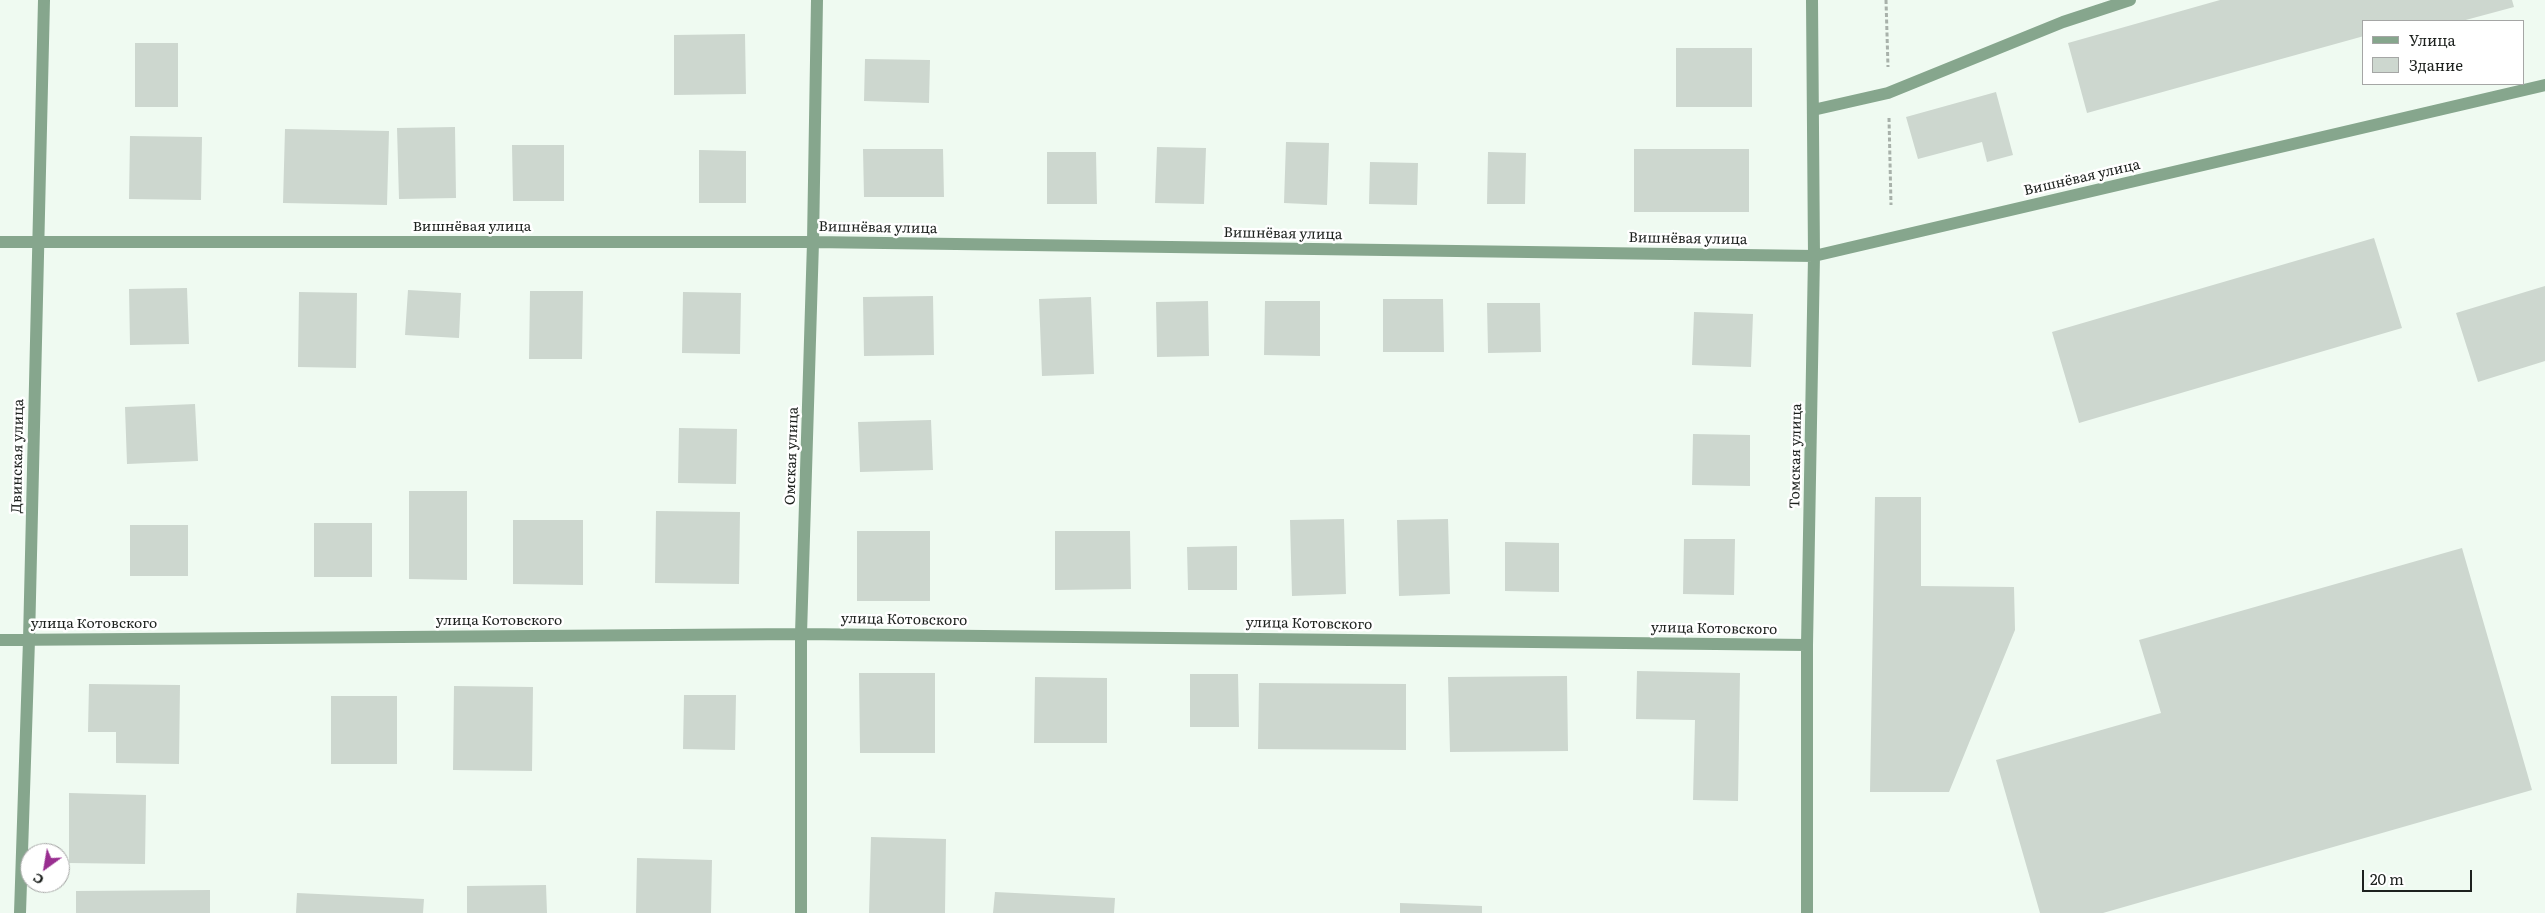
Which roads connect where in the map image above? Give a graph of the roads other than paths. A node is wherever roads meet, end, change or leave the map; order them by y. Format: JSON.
{"nodes":[{"id":1,"x":44,"y":0,"type":"edge"},
{"id":2,"x":817,"y":0,"type":"edge"},
{"id":3,"x":1812,"y":0,"type":"edge"},
{"id":4,"x":2130,"y":0,"type":"edge"},
{"id":5,"x":2545,"y":85,"type":"edge"},
{"id":6,"x":1813,"y":110,"type":"junction"},
{"id":7,"x":0,"y":242,"type":"edge"},
{"id":8,"x":38,"y":242,"type":"junction"},
{"id":9,"x":813,"y":242,"type":"junction"},
{"id":10,"x":1814,"y":256,"type":"junction"},
{"id":11,"x":802,"y":634,"type":"junction"},
{"id":12,"x":0,"y":640,"type":"edge"},
{"id":13,"x":29,"y":640,"type":"junction"},
{"id":14,"x":1808,"y":645,"type":"junction"},
{"id":15,"x":20,"y":913,"type":"edge"},
{"id":16,"x":801,"y":913,"type":"edge"},
{"id":17,"x":1807,"y":913,"type":"edge"}],
"edges":[{"from":1,"to":8,"type":"street","name":"Двинская улица"},
{"from":2,"to":9,"type":"street","name":"Омская улица"},
{"from":3,"to":6,"type":"street","name":"Томская улица"},
{"from":4,"to":6,"type":"street"},
{"from":5,"to":10,"type":"street","name":"Вишнёвая улица"},
{"from":6,"to":10,"type":"street","name":"Томская улица"},
{"from":7,"to":8,"type":"street","name":"Вишнёвая улица"},
{"from":8,"to":9,"type":"street","name":"Вишнёвая улица"},
{"from":8,"to":13,"type":"street","name":"Двинская улица"},
{"from":9,"to":10,"type":"street","name":"Вишнёвая улица"},
{"from":9,"to":11,"type":"street","name":"Омская улица"},
{"from":10,"to":14,"type":"street","name":"Томская улица"},
{"from":11,"to":13,"type":"street","name":"улица Котовского"},
{"from":11,"to":14,"type":"street","name":"улица Котовского"},
{"from":11,"to":16,"type":"street","name":"Омская улица"},
{"from":12,"to":13,"type":"street","name":"улица Котовского"},
{"from":13,"to":15,"type":"street","name":"Двинская улица"},
{"from":14,"to":17,"type":"street","name":"Томская улица"}]}
